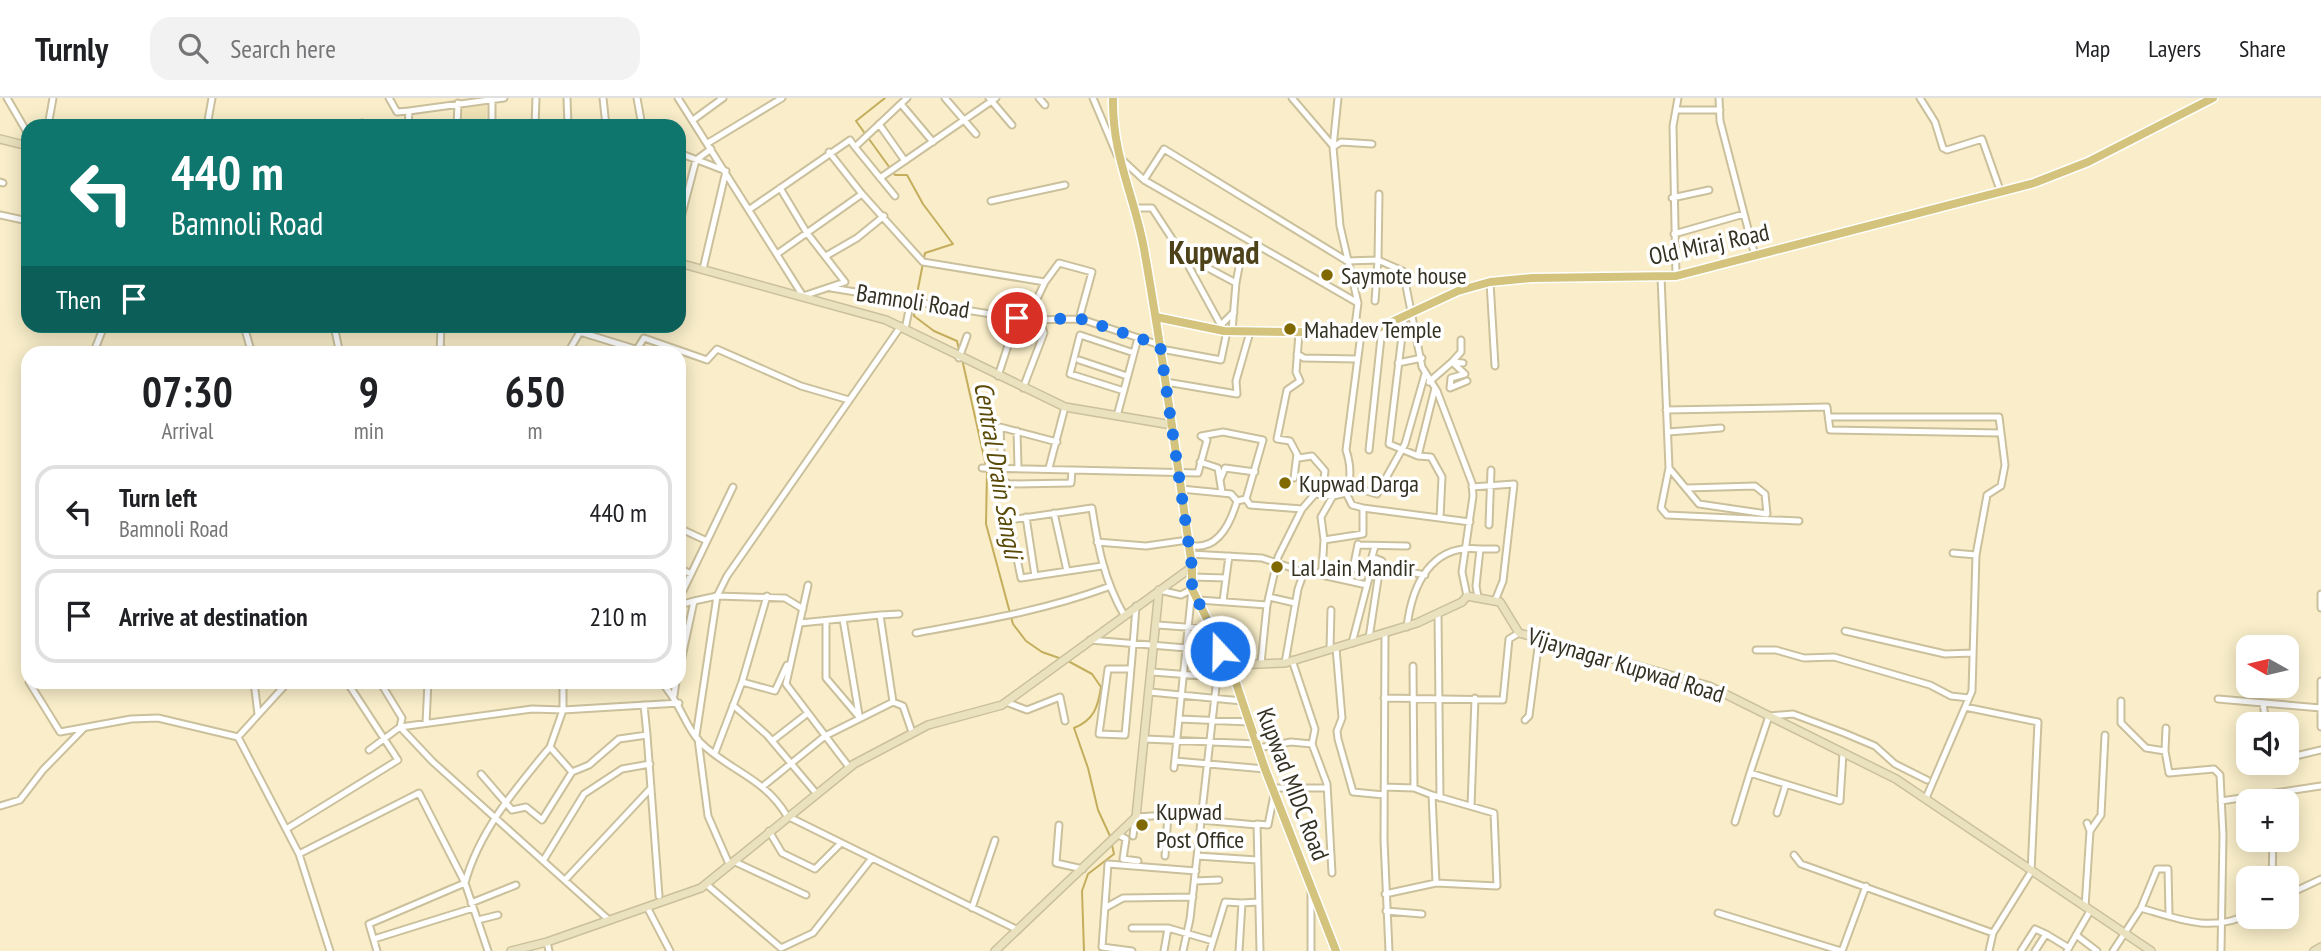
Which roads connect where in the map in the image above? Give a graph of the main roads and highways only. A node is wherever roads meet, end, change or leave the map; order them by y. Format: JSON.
{"nodes":[{"id":1,"x":1113,"y":98,"type":"edge"},
{"id":2,"x":2213,"y":98,"type":"edge"},
{"id":3,"x":1156,"y":317,"type":"junction"},
{"id":4,"x":1336,"y":951,"type":"edge"}],
"edges":[{"from":1,"to":3,"type":"main road"},
{"from":2,"to":3,"type":"main road","name":"Old Miraj Road"},
{"from":3,"to":4,"type":"main road","name":"Kupwad MIDC Road"}]}
